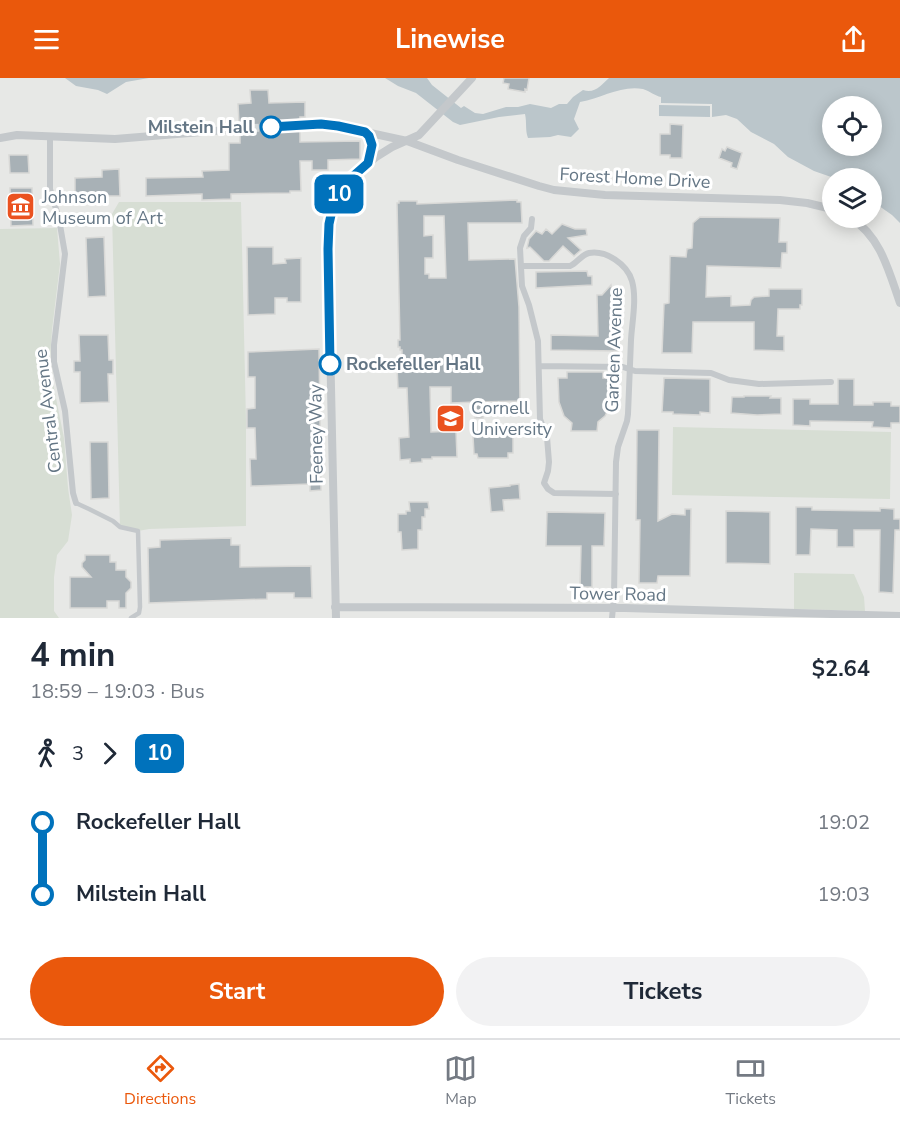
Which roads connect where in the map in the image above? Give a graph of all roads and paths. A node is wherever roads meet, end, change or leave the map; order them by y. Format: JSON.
{"nodes":[{"id":1,"x":472,"y":78,"type":"edge"},
{"id":2,"x":300,"y":125,"type":"tunnel mouth"},
{"id":3,"x":239,"y":129,"type":"tunnel mouth"},
{"id":4,"x":365,"y":132,"type":"junction"},
{"id":5,"x":50,"y":137,"type":"junction"},
{"id":6,"x":0,"y":138,"type":"edge"},
{"id":7,"x":407,"y":141,"type":"junction"},
{"id":8,"x":368,"y":163,"type":"junction"},
{"id":9,"x":822,"y":207,"type":"edge"},
{"id":10,"x":532,"y":219,"type":"dead end"},
{"id":11,"x":865,"y":228,"type":"edge"},
{"id":12,"x":521,"y":266,"type":"junction"},
{"id":13,"x":900,"y":303,"type":"edge"},
{"id":14,"x":539,"y":366,"type":"junction"},
{"id":15,"x":629,"y":369,"type":"junction"},
{"id":16,"x":831,"y":382,"type":"dead end"},
{"id":17,"x":616,"y":494,"type":"junction"},
{"id":18,"x":76,"y":503,"type":"joint"},
{"id":19,"x":335,"y":607,"type":"junction"},
{"id":20,"x":614,"y":608,"type":"junction"},
{"id":21,"x":900,"y":616,"type":"edge"},
{"id":22,"x":131,"y":618,"type":"edge"},
{"id":23,"x":336,"y":618,"type":"edge"},
{"id":24,"x":612,"y":618,"type":"edge"}],
"edges":[{"from":1,"to":7,"type":"street","name":"Feeney Way"},
{"from":2,"to":4,"type":"street","name":"Forest Home Drive"},
{"from":3,"to":5,"type":"street"},
{"from":4,"to":7,"type":"street","name":"Forest Home Drive"},
{"from":4,"to":8,"type":"street"},
{"from":5,"to":6,"type":"street"},
{"from":5,"to":18,"type":"street","name":"Central Avenue"},
{"from":7,"to":8,"type":"street","name":"Feeney Way"},
{"from":7,"to":9,"type":"street","name":"Forest Home Drive"},
{"from":8,"to":19,"type":"street","name":"Feeney Way"},
{"from":10,"to":12,"type":"street"},
{"from":11,"to":13,"type":"street"},
{"from":12,"to":14,"type":"street"},
{"from":12,"to":15,"type":"street","name":"Garden Avenue"},
{"from":14,"to":15,"type":"street"},
{"from":14,"to":17,"type":"street"},
{"from":15,"to":16,"type":"street"},
{"from":15,"to":17,"type":"street","name":"Garden Avenue"},
{"from":17,"to":20,"type":"street","name":"Garden Avenue"},
{"from":18,"to":22,"type":"street"},
{"from":19,"to":20,"type":"street","name":"Tower Road"},
{"from":19,"to":23,"type":"street","name":"Feeney Way"},
{"from":20,"to":21,"type":"street","name":"Tower Road"},
{"from":20,"to":24,"type":"street","name":"Garden Avenue"}]}
